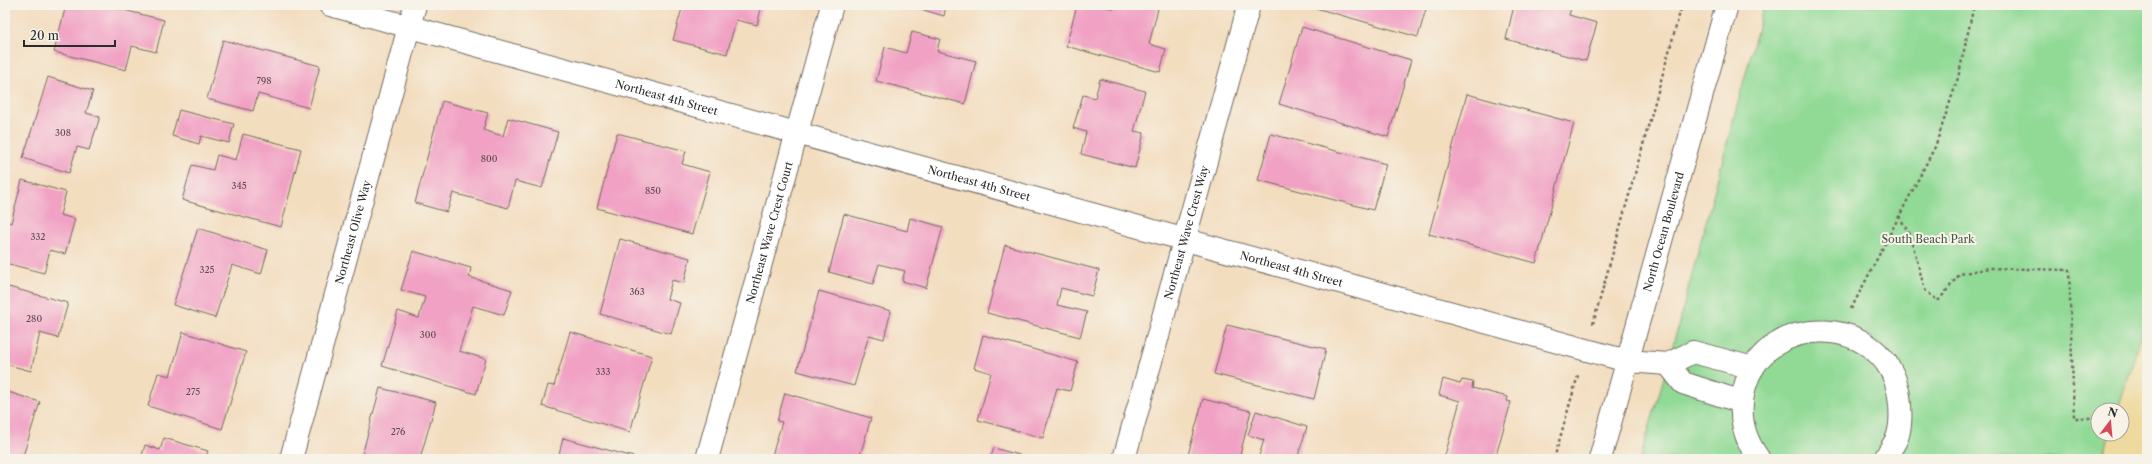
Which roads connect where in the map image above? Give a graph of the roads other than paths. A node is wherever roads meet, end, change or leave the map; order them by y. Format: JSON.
{"nodes":[{"id":1,"x":330,"y":5,"type":"edge"},
{"id":2,"x":415,"y":5,"type":"edge"},
{"id":3,"x":832,"y":5,"type":"edge"},
{"id":4,"x":1249,"y":5,"type":"edge"},
{"id":5,"x":1727,"y":5,"type":"edge"},
{"id":6,"x":409,"y":27,"type":"junction"},
{"id":7,"x":797,"y":133,"type":"junction"},
{"id":8,"x":1184,"y":240,"type":"junction"},
{"id":9,"x":1627,"y":361,"type":"junction"},
{"id":10,"x":1668,"y":364,"type":"junction"},
{"id":11,"x":1753,"y":368,"type":"junction"},
{"id":12,"x":1742,"y":402,"type":"junction"},
{"id":13,"x":291,"y":459,"type":"edge"},
{"id":14,"x":707,"y":459,"type":"edge"},
{"id":15,"x":1124,"y":459,"type":"edge"},
{"id":16,"x":1600,"y":459,"type":"edge"},
{"id":17,"x":1759,"y":459,"type":"edge"},
{"id":18,"x":1885,"y":459,"type":"edge"}],
"edges":[{"from":1,"to":6,"type":"street","name":"Northeast 4th Street"},
{"from":2,"to":6,"type":"street","name":"Northeast Olive Way"},
{"from":3,"to":7,"type":"street","name":"Northeast Wave Crest Court"},
{"from":4,"to":8,"type":"street","name":"Northeast Wave Crest Way"},
{"from":5,"to":9,"type":"street","name":"North Ocean Boulevard"},
{"from":6,"to":7,"type":"street","name":"Northeast 4th Street"},
{"from":6,"to":13,"type":"street","name":"Northeast Olive Way"},
{"from":7,"to":8,"type":"street","name":"Northeast 4th Street"},
{"from":7,"to":14,"type":"street","name":"Northeast Wave Crest Court"},
{"from":8,"to":9,"type":"street","name":"Northeast 4th Street"},
{"from":8,"to":15,"type":"street","name":"Northeast Wave Crest Way"},
{"from":9,"to":10,"type":"street","name":"Northeast 4th Street"},
{"from":9,"to":16,"type":"street","name":"North Ocean Boulevard"},
{"from":10,"to":11,"type":"street"},
{"from":10,"to":12,"type":"street"},
{"from":11,"to":12,"type":"street"},
{"from":11,"to":18,"type":"street"},
{"from":12,"to":17,"type":"street"}]}
